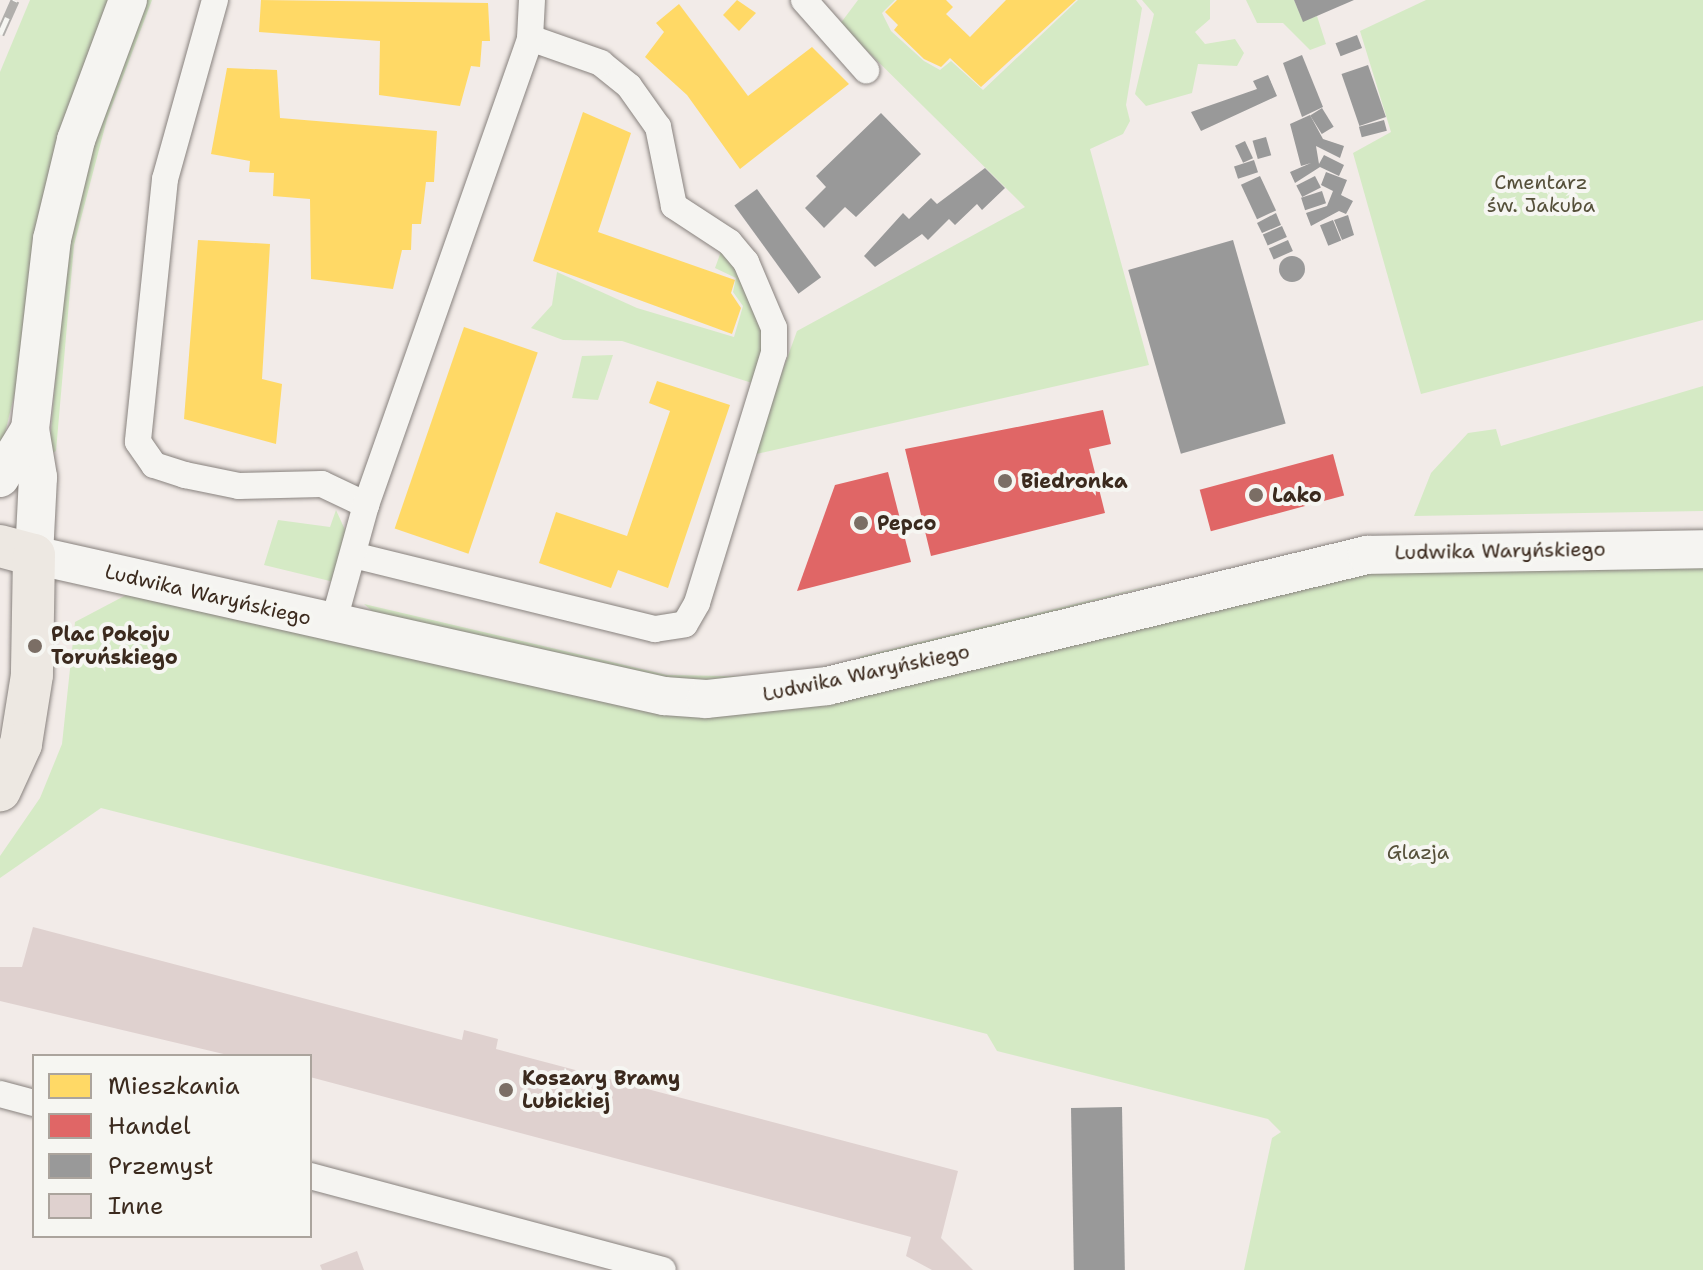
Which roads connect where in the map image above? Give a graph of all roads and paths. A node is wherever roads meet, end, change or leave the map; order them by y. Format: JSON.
{"nodes":[{"id":1,"x":128,"y":0,"type":"edge"},
{"id":2,"x":215,"y":0,"type":"edge"},
{"id":3,"x":532,"y":0,"type":"edge"},
{"id":4,"x":820,"y":6,"type":"edge"},
{"id":5,"x":530,"y":38,"type":"junction"},
{"id":6,"x":866,"y":70,"type":"dead end"},
{"id":7,"x":30,"y":429,"type":"junction"},
{"id":8,"x":0,"y":478,"type":"edge"},
{"id":9,"x":366,"y":505,"type":"junction"},
{"id":10,"x":1703,"y":549,"type":"edge"},
{"id":11,"x":17,"y":551,"type":"edge"},
{"id":12,"x":353,"y":555,"type":"junction"},
{"id":13,"x":333,"y":624,"type":"junction"},
{"id":14,"x":0,"y":790,"type":"edge"},
{"id":15,"x":0,"y":1094,"type":"edge"},
{"id":16,"x":32,"y":1102,"type":"edge"},
{"id":17,"x":312,"y":1177,"type":"edge"},
{"id":18,"x":663,"y":1270,"type":"edge"}],
"edges":[{"from":1,"to":7,"type":"street"},
{"from":2,"to":9,"type":"street"},
{"from":3,"to":5,"type":"street"},
{"from":4,"to":6,"type":"street"},
{"from":5,"to":9,"type":"street"},
{"from":5,"to":12,"type":"street"},
{"from":7,"to":8,"type":"street"},
{"from":7,"to":11,"type":"street"},
{"from":9,"to":12,"type":"street"},
{"from":10,"to":13,"type":"street","name":"Ludwika Waryńskiego"},
{"from":11,"to":13,"type":"street","name":"Ludwika Waryńskiego"},
{"from":11,"to":14,"type":"main road"},
{"from":12,"to":13,"type":"street"},
{"from":15,"to":16,"type":"street"},
{"from":17,"to":18,"type":"street"}]}
